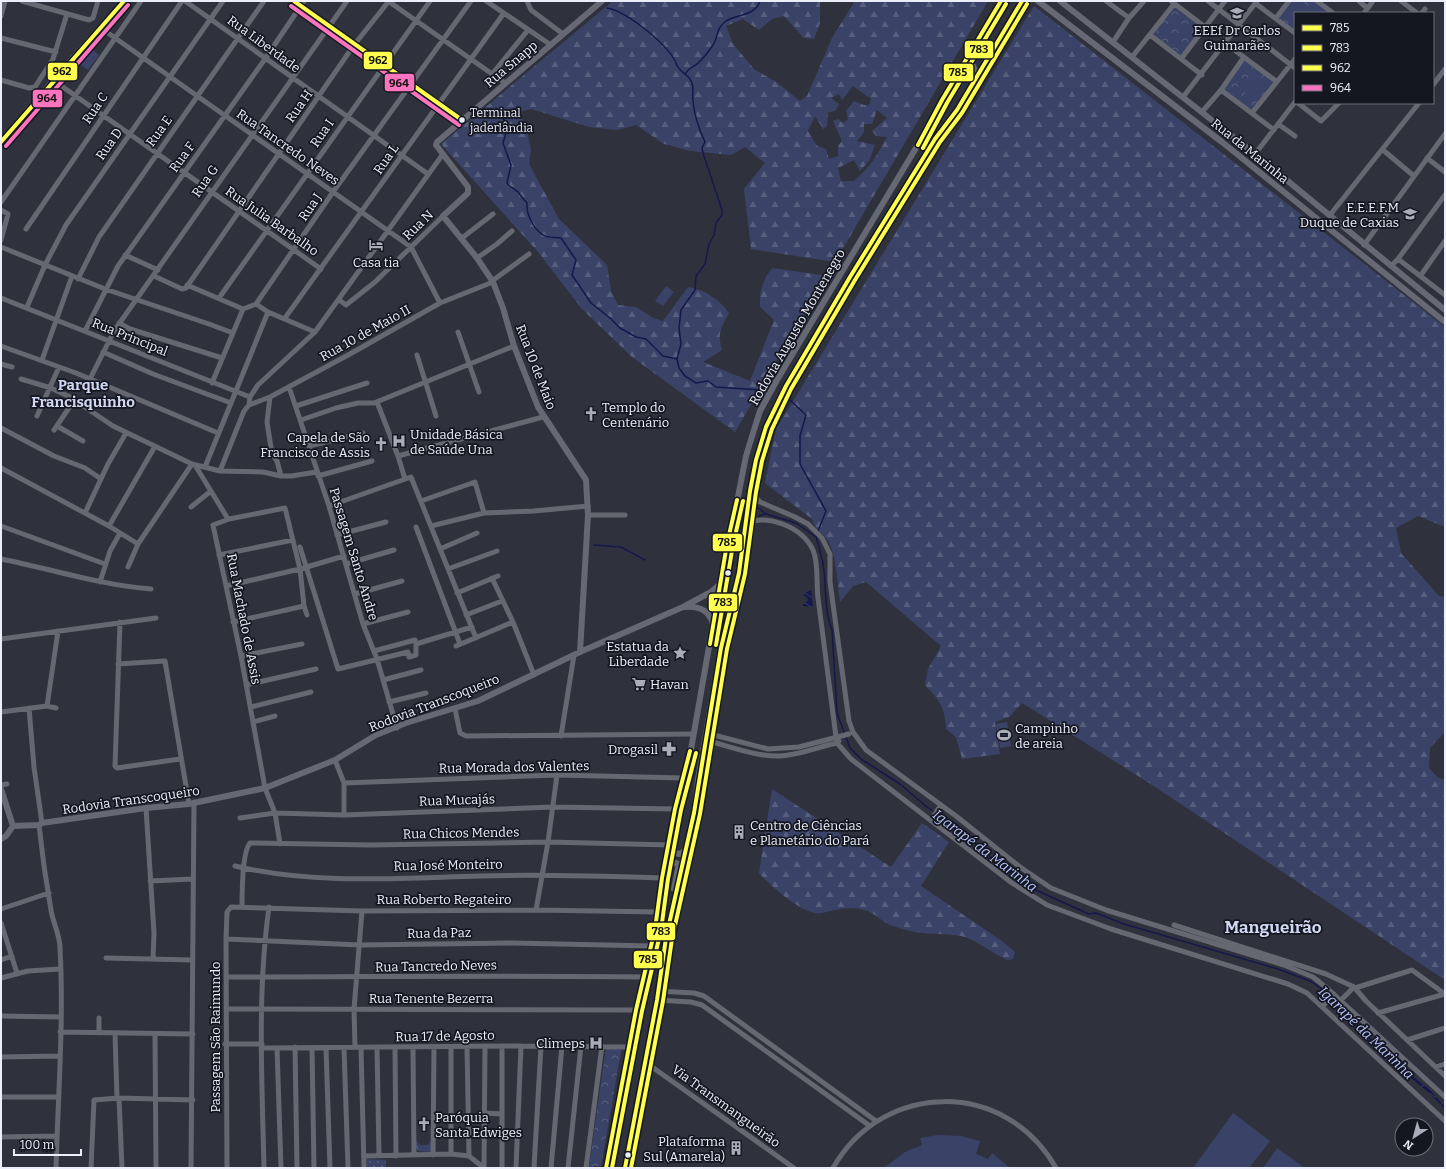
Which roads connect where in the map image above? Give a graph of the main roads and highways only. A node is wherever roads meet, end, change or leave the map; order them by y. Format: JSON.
{"nodes":[{"id":1,"x":124,"y":1,"type":"edge"},
{"id":2,"x":294,"y":1,"type":"edge"},
{"id":3,"x":602,"y":1,"type":"edge"},
{"id":4,"x":1001,"y":1,"type":"edge"},
{"id":5,"x":1022,"y":1,"type":"edge"},
{"id":6,"x":1028,"y":1,"type":"edge"},
{"id":7,"x":1038,"y":1,"type":"edge"},
{"id":8,"x":1062,"y":1,"type":"edge"},
{"id":9,"x":302,"y":3,"type":"edge"},
{"id":10,"x":1006,"y":29,"type":"junction"},
{"id":11,"x":942,"y":100,"type":"junction"},
{"id":12,"x":957,"y":110,"type":"junction"},
{"id":13,"x":462,"y":120,"type":"junction"},
{"id":14,"x":1212,"y":134,"type":"junction"},
{"id":15,"x":1,"y":142,"type":"edge"},
{"id":16,"x":436,"y":145,"type":"joint"},
{"id":17,"x":1246,"y":147,"type":"junction"},
{"id":18,"x":443,"y":216,"type":"joint"},
{"id":19,"x":1368,"y":260,"type":"junction"},
{"id":20,"x":1392,"y":268,"type":"junction"},
{"id":21,"x":1445,"y":310,"type":"edge"},
{"id":22,"x":1445,"y":322,"type":"edge"},
{"id":23,"x":719,"y":585,"type":"junction"},
{"id":24,"x":683,"y":607,"type":"junction"},
{"id":25,"x":714,"y":625,"type":"junction"},
{"id":26,"x":577,"y":654,"type":"junction"},
{"id":27,"x":1,"y":789,"type":"edge"},
{"id":28,"x":13,"y":826,"type":"junction"},
{"id":29,"x":1,"y":839,"type":"edge"},
{"id":30,"x":670,"y":845,"type":"junction"},
{"id":31,"x":686,"y":850,"type":"junction"},
{"id":32,"x":665,"y":865,"type":"junction"},
{"id":33,"x":674,"y":910,"type":"junction"},
{"id":34,"x":606,"y":1168,"type":"edge"},
{"id":35,"x":625,"y":1168,"type":"edge"}],
"edges":[{"from":1,"to":15,"type":"main road"},
{"from":2,"to":9,"type":"main road"},
{"from":3,"to":13,"type":"main road","name":"Rua Snapp"},
{"from":4,"to":11,"type":"main road","name":"Rodovia Augusto Montenegro"},
{"from":5,"to":10,"type":"main road","name":"Rodovia Augusto Montenegro"},
{"from":6,"to":10,"type":"main road"},
{"from":7,"to":14,"type":"main road","name":"Rua da Marinha"},
{"from":8,"to":17,"type":"main road","name":"Rua da Marinha"},
{"from":9,"to":13,"type":"main road"},
{"from":10,"to":12,"type":"main road","name":"Rodovia Augusto Montenegro"},
{"from":11,"to":12,"type":"main road"},
{"from":11,"to":23,"type":"main road","name":"Rodovia Augusto Montenegro"},
{"from":12,"to":31,"type":"main road","name":"Rodovia Augusto Montenegro"},
{"from":13,"to":16,"type":"main road","name":"Rua Snapp"},
{"from":14,"to":17,"type":"main road"},
{"from":14,"to":19,"type":"main road","name":"Rua da Marinha"},
{"from":16,"to":18,"type":"main road","name":"Rua N"},
{"from":17,"to":20,"type":"main road","name":"Rua da Marinha"},
{"from":18,"to":26,"type":"main road","name":"Rua 10 de Maio"},
{"from":19,"to":20,"type":"main road"},
{"from":19,"to":22,"type":"main road","name":"Rua da Marinha"},
{"from":20,"to":21,"type":"main road","name":"Rua da Marinha"},
{"from":23,"to":24,"type":"main road","name":"Rodovia Transcoqueiro"},
{"from":23,"to":25,"type":"main road","name":"Rodovia Augusto Montenegro"},
{"from":24,"to":25,"type":"main road"},
{"from":24,"to":26,"type":"main road","name":"Rodovia Transcoqueiro"},
{"from":25,"to":30,"type":"main road","name":"Rodovia Augusto Montenegro"},
{"from":26,"to":28,"type":"main road","name":"Rodovia Transcoqueiro"},
{"from":27,"to":28,"type":"main road"},
{"from":28,"to":29,"type":"main road"},
{"from":30,"to":31,"type":"main road"},
{"from":30,"to":32,"type":"main road"},
{"from":31,"to":33,"type":"main road","name":"Rodovia Augusto Montenegro"},
{"from":32,"to":33,"type":"main road"},
{"from":32,"to":34,"type":"main road"},
{"from":33,"to":35,"type":"main road","name":"Rodovia Augusto Montenegro"}]}
